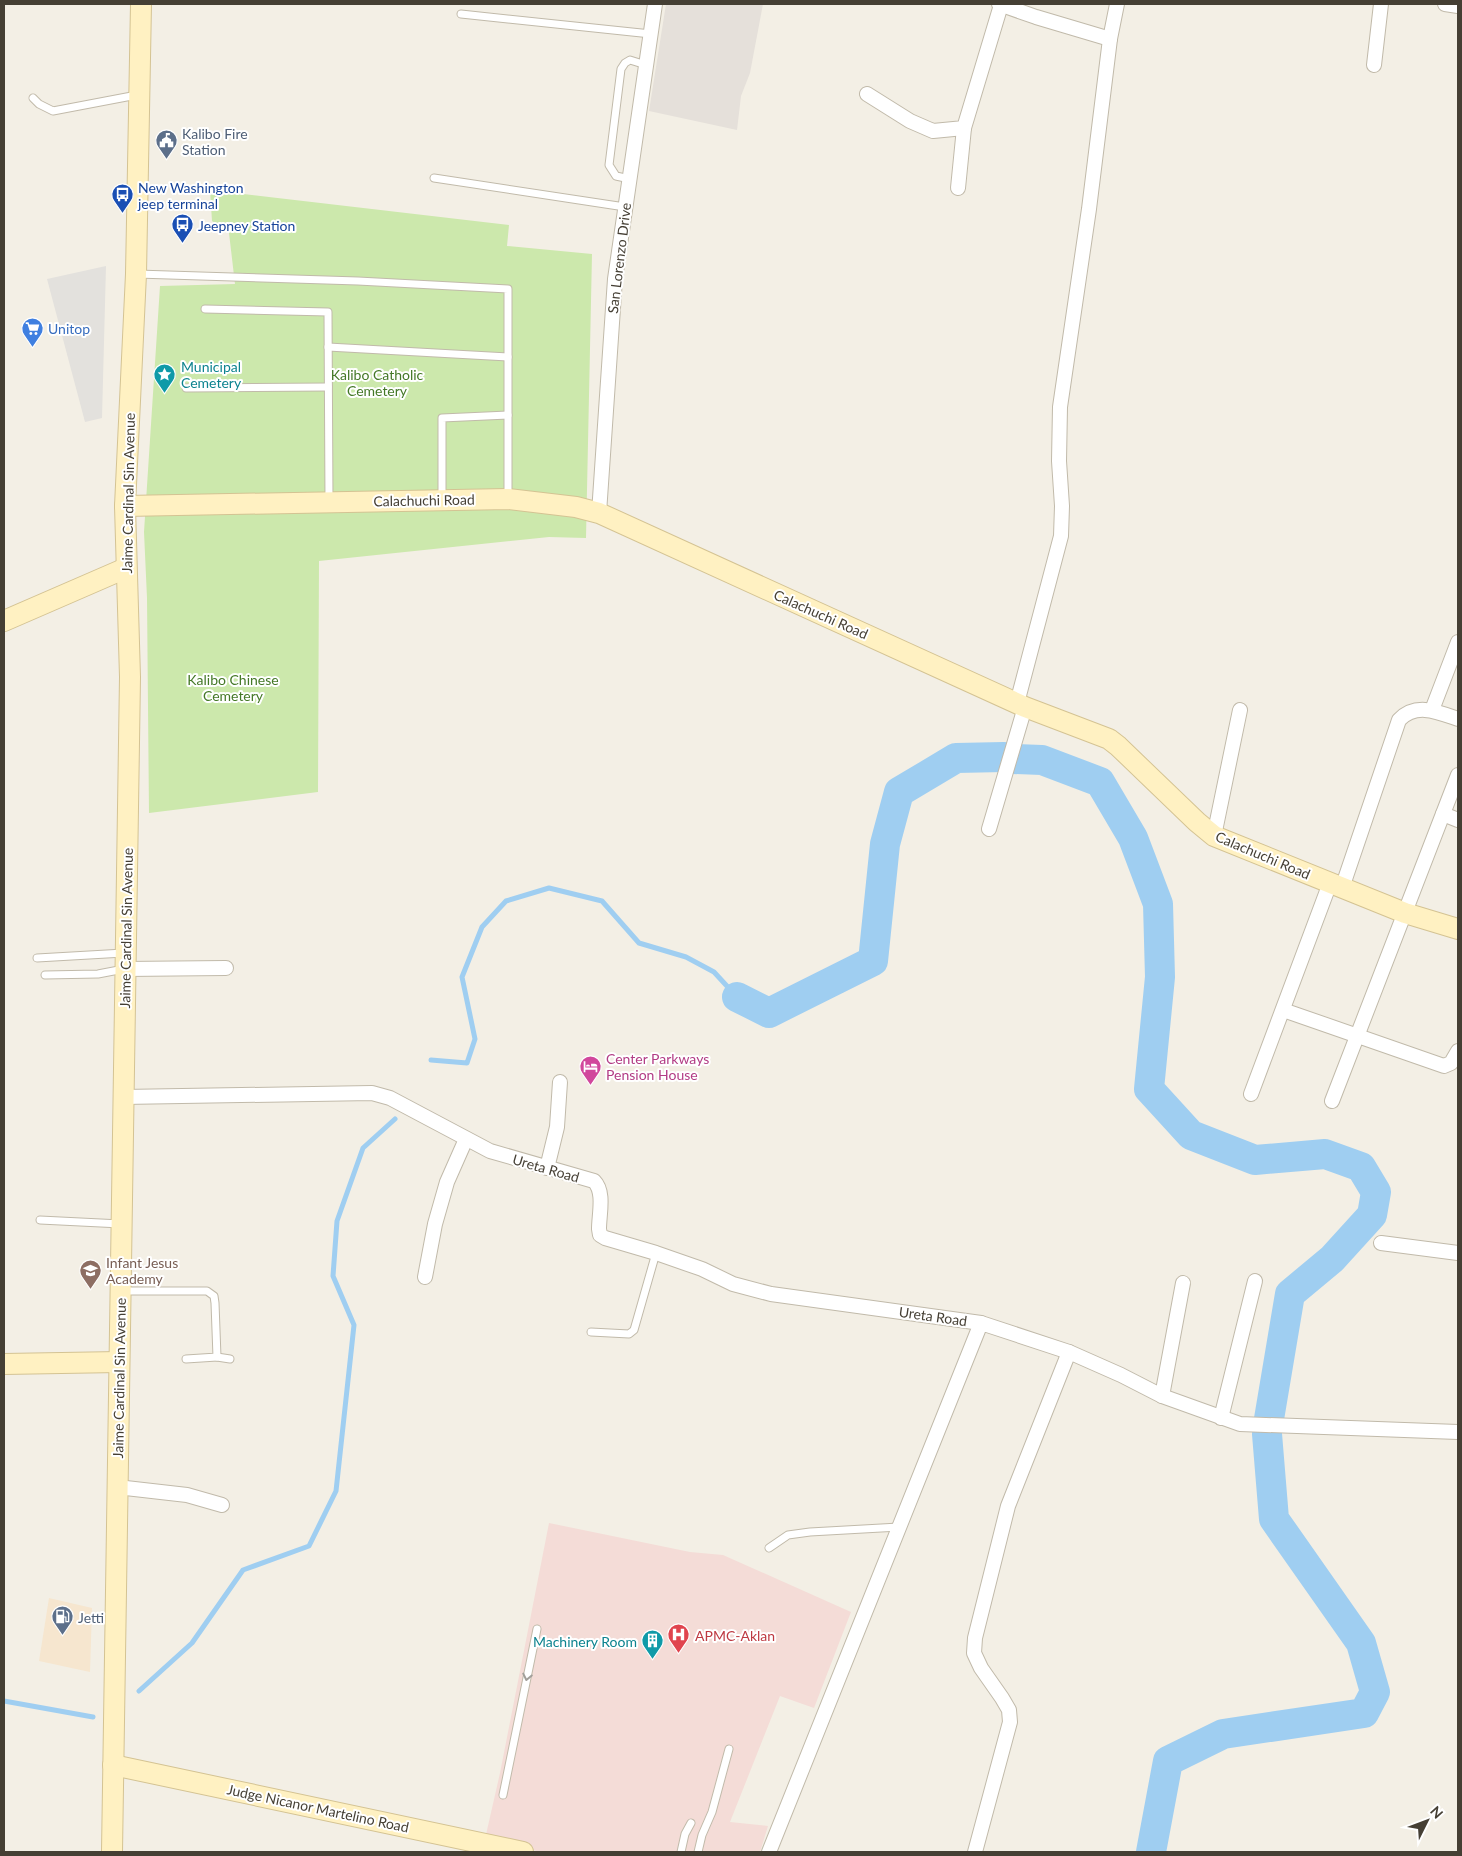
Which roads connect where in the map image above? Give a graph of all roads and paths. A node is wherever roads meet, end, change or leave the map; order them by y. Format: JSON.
{"nodes":[{"id":1,"x":141,"y":4,"type":"edge"},
{"id":2,"x":656,"y":4,"type":"edge"},
{"id":3,"x":1000,"y":4,"type":"edge"},
{"id":4,"x":1117,"y":4,"type":"edge"},
{"id":5,"x":1380,"y":4,"type":"edge"},
{"id":6,"x":1445,"y":4,"type":"edge"},
{"id":7,"x":1458,"y":6,"type":"edge"},
{"id":8,"x":1038,"y":10,"type":"edge"},
{"id":9,"x":461,"y":14,"type":"dead end"},
{"id":10,"x":651,"y":34,"type":"junction"},
{"id":11,"x":1110,"y":39,"type":"junction"},
{"id":12,"x":646,"y":65,"type":"junction"},
{"id":13,"x":1374,"y":65,"type":"dead end"},
{"id":14,"x":867,"y":94,"type":"dead end"},
{"id":15,"x":139,"y":95,"type":"junction"},
{"id":16,"x":33,"y":98,"type":"dead end"},
{"id":17,"x":964,"y":128,"type":"junction"},
{"id":18,"x":434,"y":178,"type":"dead end"},
{"id":19,"x":630,"y":178,"type":"junction"},
{"id":20,"x":958,"y":188,"type":"dead end"},
{"id":21,"x":625,"y":207,"type":"junction"},
{"id":22,"x":136,"y":274,"type":"junction"},
{"id":23,"x":206,"y":309,"type":"dead end"},
{"id":24,"x":328,"y":347,"type":"junction"},
{"id":25,"x":508,"y":357,"type":"junction"},
{"id":26,"x":328,"y":387,"type":"junction"},
{"id":27,"x":186,"y":388,"type":"dead end"},
{"id":28,"x":508,"y":415,"type":"junction"},
{"id":29,"x":508,"y":499,"type":"junction"},
{"id":30,"x":442,"y":500,"type":"junction"},
{"id":31,"x":329,"y":501,"type":"junction"},
{"id":32,"x":125,"y":506,"type":"junction"},
{"id":33,"x":599,"y":513,"type":"junction"},
{"id":34,"x":126,"y":568,"type":"junction"},
{"id":35,"x":4,"y":621,"type":"edge"},
{"id":36,"x":1458,"y":642,"type":"edge"},
{"id":37,"x":1021,"y":705,"type":"junction"},
{"id":38,"x":1240,"y":710,"type":"dead end"},
{"id":39,"x":1432,"y":710,"type":"junction"},
{"id":40,"x":1458,"y":719,"type":"edge"},
{"id":41,"x":1458,"y":775,"type":"edge"},
{"id":42,"x":1443,"y":814,"type":"junction"},
{"id":43,"x":1458,"y":820,"type":"edge"},
{"id":44,"x":989,"y":829,"type":"dead end"},
{"id":45,"x":1214,"y":836,"type":"junction"},
{"id":46,"x":1336,"y":885,"type":"junction"},
{"id":47,"x":1405,"y":913,"type":"junction"},
{"id":48,"x":1458,"y":929,"type":"edge"},
{"id":49,"x":38,"y":958,"type":"dead end"},
{"id":50,"x":125,"y":961,"type":"junction"},
{"id":51,"x":226,"y":968,"type":"dead end"},
{"id":52,"x":45,"y":975,"type":"dead end"},
{"id":53,"x":1283,"y":1010,"type":"junction"},
{"id":54,"x":1357,"y":1036,"type":"junction"},
{"id":55,"x":1458,"y":1051,"type":"edge"},
{"id":56,"x":560,"y":1082,"type":"dead end"},
{"id":57,"x":1251,"y":1094,"type":"dead end"},
{"id":58,"x":123,"y":1097,"type":"junction"},
{"id":59,"x":1332,"y":1101,"type":"dead end"},
{"id":60,"x":466,"y":1139,"type":"junction"},
{"id":61,"x":547,"y":1168,"type":"junction"},
{"id":62,"x":40,"y":1220,"type":"dead end"},
{"id":63,"x":121,"y":1224,"type":"junction"},
{"id":64,"x":1381,"y":1243,"type":"dead end"},
{"id":65,"x":656,"y":1253,"type":"junction"},
{"id":66,"x":1458,"y":1253,"type":"edge"},
{"id":67,"x":425,"y":1277,"type":"dead end"},
{"id":68,"x":1255,"y":1281,"type":"dead end"},
{"id":69,"x":1182,"y":1284,"type":"dead end"},
{"id":70,"x":120,"y":1291,"type":"junction"},
{"id":71,"x":981,"y":1323,"type":"junction"},
{"id":72,"x":591,"y":1332,"type":"dead end"},
{"id":73,"x":1069,"y":1352,"type":"junction"},
{"id":74,"x":217,"y":1357,"type":"junction"},
{"id":75,"x":186,"y":1359,"type":"dead end"},
{"id":76,"x":230,"y":1359,"type":"dead end"},
{"id":77,"x":119,"y":1362,"type":"junction"},
{"id":78,"x":4,"y":1364,"type":"edge"},
{"id":79,"x":1162,"y":1396,"type":"junction"},
{"id":80,"x":1221,"y":1418,"type":"junction"},
{"id":81,"x":1458,"y":1432,"type":"edge"},
{"id":82,"x":117,"y":1487,"type":"junction"},
{"id":83,"x":222,"y":1505,"type":"dead end"},
{"id":84,"x":899,"y":1527,"type":"junction"},
{"id":85,"x":769,"y":1548,"type":"dead end"},
{"id":86,"x":537,"y":1629,"type":"dead end"},
{"id":87,"x":728,"y":1749,"type":"dead end"},
{"id":88,"x":113,"y":1765,"type":"junction"},
{"id":89,"x":502,"y":1795,"type":"dead end"},
{"id":90,"x":691,"y":1824,"type":"dead end"},
{"id":91,"x":112,"y":1852,"type":"edge"},
{"id":92,"x":523,"y":1852,"type":"edge"},
{"id":93,"x":681,"y":1852,"type":"edge"},
{"id":94,"x":698,"y":1852,"type":"edge"},
{"id":95,"x":769,"y":1852,"type":"edge"},
{"id":96,"x":975,"y":1852,"type":"edge"}],
"edges":[{"from":1,"to":15,"type":"main road","name":"Jaime Cardinal Sin Avenue"},
{"from":2,"to":10,"type":"street","name":"San Lorenzo Drive"},
{"from":3,"to":8,"type":"street"},
{"from":3,"to":17,"type":"street"},
{"from":4,"to":11,"type":"street"},
{"from":5,"to":13,"type":"street"},
{"from":6,"to":7,"type":"street"},
{"from":8,"to":11,"type":"street"},
{"from":9,"to":10,"type":"lane"},
{"from":10,"to":12,"type":"street","name":"San Lorenzo Drive"},
{"from":11,"to":37,"type":"street"},
{"from":12,"to":19,"type":"street","name":"San Lorenzo Drive"},
{"from":12,"to":19,"type":"lane"},
{"from":14,"to":17,"type":"street"},
{"from":15,"to":16,"type":"lane"},
{"from":15,"to":22,"type":"main road","name":"Jaime Cardinal Sin Avenue"},
{"from":17,"to":20,"type":"street"},
{"from":18,"to":21,"type":"lane"},
{"from":19,"to":21,"type":"street","name":"San Lorenzo Drive"},
{"from":21,"to":33,"type":"street","name":"San Lorenzo Drive"},
{"from":22,"to":25,"type":"lane"},
{"from":22,"to":32,"type":"main road","name":"Jaime Cardinal Sin Avenue"},
{"from":23,"to":24,"type":"lane"},
{"from":24,"to":25,"type":"lane"},
{"from":24,"to":26,"type":"lane"},
{"from":25,"to":28,"type":"lane"},
{"from":26,"to":27,"type":"lane"},
{"from":26,"to":31,"type":"lane"},
{"from":28,"to":29,"type":"lane"},
{"from":28,"to":30,"type":"lane"},
{"from":29,"to":30,"type":"main road","name":"Calachuchi Road"},
{"from":29,"to":33,"type":"main road","name":"Calachuchi Road"},
{"from":30,"to":31,"type":"main road","name":"Calachuchi Road"},
{"from":31,"to":32,"type":"main road","name":"Calachuchi Road"},
{"from":32,"to":34,"type":"main road","name":"Jaime Cardinal Sin Avenue"},
{"from":33,"to":37,"type":"main road","name":"Calachuchi Road"},
{"from":34,"to":35,"type":"main road"},
{"from":34,"to":50,"type":"main road","name":"Jaime Cardinal Sin Avenue"},
{"from":36,"to":39,"type":"street"},
{"from":37,"to":44,"type":"street"},
{"from":37,"to":45,"type":"main road","name":"Calachuchi Road"},
{"from":38,"to":45,"type":"street"},
{"from":39,"to":40,"type":"street"},
{"from":39,"to":46,"type":"street"},
{"from":41,"to":42,"type":"street"},
{"from":42,"to":43,"type":"street"},
{"from":42,"to":47,"type":"street"},
{"from":45,"to":46,"type":"main road","name":"Calachuchi Road"},
{"from":46,"to":47,"type":"main road","name":"Calachuchi Road"},
{"from":46,"to":53,"type":"street"},
{"from":47,"to":48,"type":"main road","name":"Calachuchi Road"},
{"from":47,"to":54,"type":"street"},
{"from":49,"to":50,"type":"lane"},
{"from":50,"to":51,"type":"street"},
{"from":50,"to":52,"type":"lane"},
{"from":50,"to":58,"type":"main road","name":"Jaime Cardinal Sin Avenue"},
{"from":53,"to":54,"type":"street"},
{"from":53,"to":57,"type":"street"},
{"from":54,"to":55,"type":"street"},
{"from":54,"to":59,"type":"street"},
{"from":56,"to":61,"type":"street"},
{"from":58,"to":60,"type":"street","name":"Ureta Road"},
{"from":58,"to":63,"type":"main road","name":"Jaime Cardinal Sin Avenue"},
{"from":60,"to":61,"type":"street","name":"Ureta Road"},
{"from":60,"to":67,"type":"street"},
{"from":61,"to":65,"type":"street","name":"Ureta Road"},
{"from":62,"to":63,"type":"lane"},
{"from":63,"to":70,"type":"main road","name":"Jaime Cardinal Sin Avenue"},
{"from":64,"to":66,"type":"street"},
{"from":65,"to":71,"type":"street","name":"Ureta Road"},
{"from":65,"to":72,"type":"lane"},
{"from":68,"to":80,"type":"street"},
{"from":69,"to":79,"type":"street"},
{"from":70,"to":74,"type":"lane"},
{"from":70,"to":77,"type":"main road","name":"Jaime Cardinal Sin Avenue"},
{"from":71,"to":73,"type":"street","name":"Ureta Road"},
{"from":71,"to":84,"type":"street"},
{"from":73,"to":79,"type":"street","name":"Ureta Road"},
{"from":73,"to":96,"type":"street"},
{"from":74,"to":75,"type":"lane"},
{"from":74,"to":76,"type":"lane"},
{"from":77,"to":78,"type":"main road"},
{"from":77,"to":82,"type":"main road","name":"Jaime Cardinal Sin Avenue"},
{"from":79,"to":80,"type":"street","name":"Ureta Road"},
{"from":80,"to":81,"type":"street","name":"Ureta Road"},
{"from":82,"to":83,"type":"street"},
{"from":82,"to":88,"type":"main road","name":"Jaime Cardinal Sin Avenue"},
{"from":84,"to":85,"type":"lane"},
{"from":84,"to":95,"type":"street"},
{"from":86,"to":89,"type":"lane","one_way":true},
{"from":87,"to":94,"type":"lane"},
{"from":88,"to":91,"type":"main road","name":"Jaime Cardinal Sin Avenue"},
{"from":88,"to":92,"type":"main road","name":"Judge Nicanor Martelino Road"},
{"from":90,"to":93,"type":"lane"}]}
